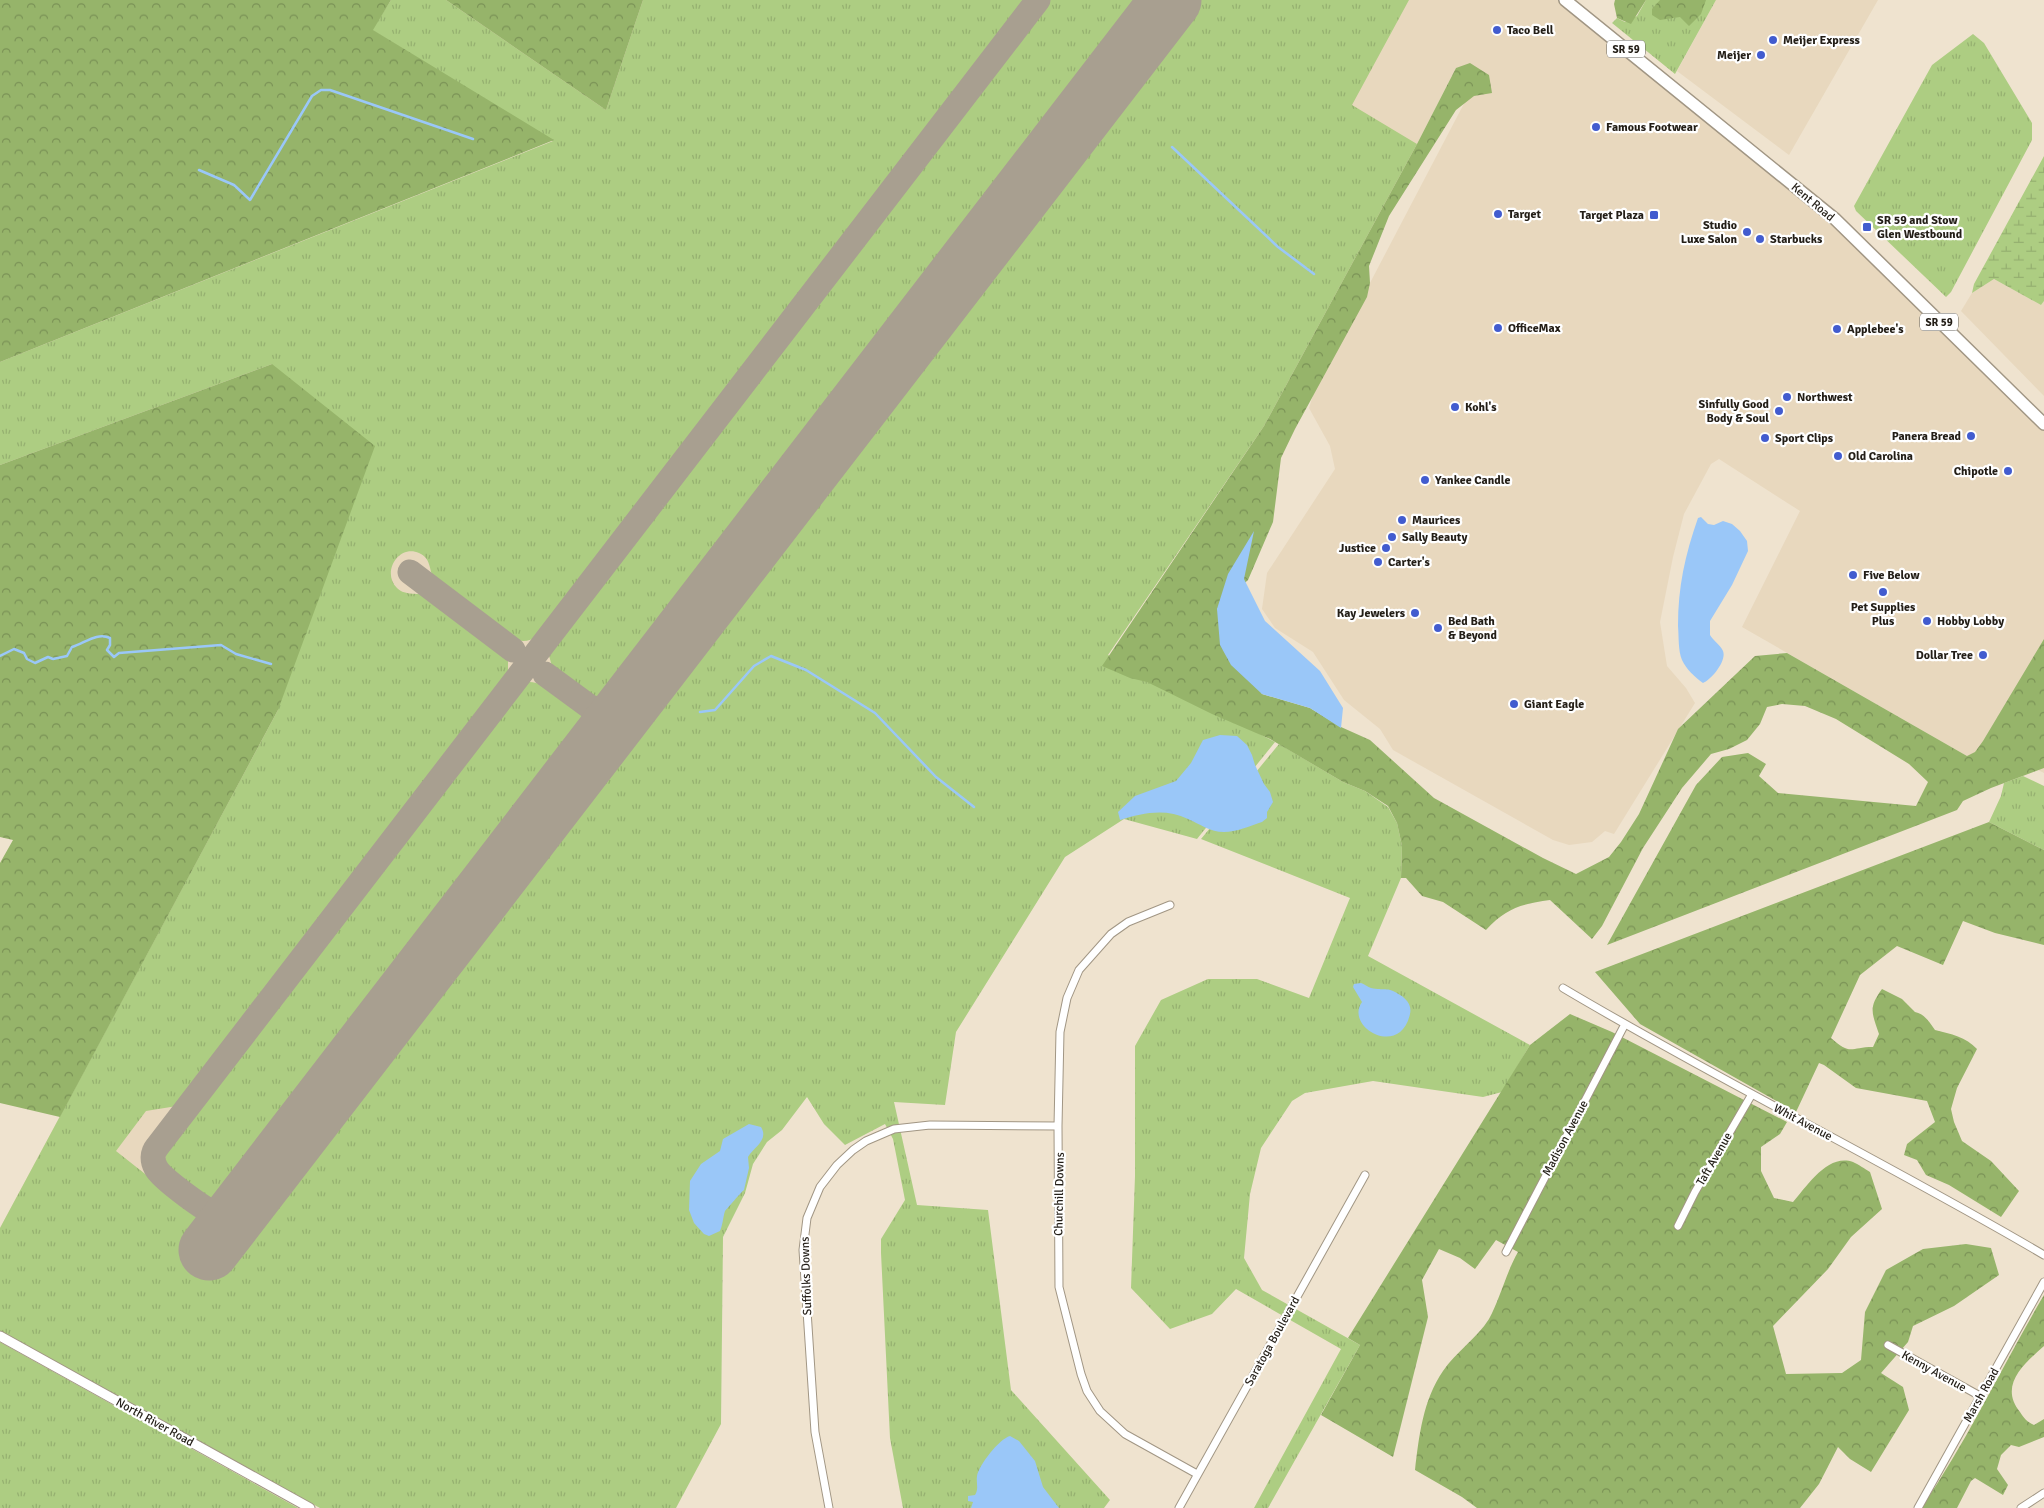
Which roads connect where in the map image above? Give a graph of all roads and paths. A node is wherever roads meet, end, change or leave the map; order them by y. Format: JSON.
{"nodes":[{"id":1,"x":1566,"y":0,"type":"edge"},
{"id":2,"x":2044,"y":424,"type":"edge"},
{"id":3,"x":1170,"y":905,"type":"dead end"},
{"id":4,"x":1563,"y":988,"type":"dead end"},
{"id":5,"x":1625,"y":1024,"type":"junction"},
{"id":6,"x":1752,"y":1094,"type":"junction"},
{"id":7,"x":1058,"y":1126,"type":"junction"},
{"id":8,"x":1365,"y":1175,"type":"dead end"},
{"id":9,"x":1678,"y":1226,"type":"dead end"},
{"id":10,"x":1506,"y":1252,"type":"dead end"},
{"id":11,"x":2044,"y":1255,"type":"edge"},
{"id":12,"x":2044,"y":1282,"type":"edge"},
{"id":13,"x":0,"y":1336,"type":"edge"},
{"id":14,"x":1888,"y":1345,"type":"dead end"},
{"id":15,"x":1980,"y":1396,"type":"junction"},
{"id":16,"x":1197,"y":1474,"type":"junction"},
{"id":17,"x":2044,"y":1493,"type":"edge"},
{"id":18,"x":310,"y":1508,"type":"edge"},
{"id":19,"x":829,"y":1508,"type":"edge"},
{"id":20,"x":1179,"y":1508,"type":"edge"},
{"id":21,"x":1918,"y":1508,"type":"edge"},
{"id":22,"x":2021,"y":1508,"type":"edge"}],
"edges":[{"from":1,"to":2,"type":"main road","name":"Kent Road","number":"SR 59"},
{"from":3,"to":7,"type":"street","name":"Churchill Downs"},
{"from":4,"to":5,"type":"street","name":"Whit Avenue"},
{"from":5,"to":6,"type":"street","name":"Whit Avenue"},
{"from":5,"to":10,"type":"street","name":"Madison Avenue"},
{"from":6,"to":9,"type":"street","name":"Taft Avenue"},
{"from":6,"to":11,"type":"street","name":"Whit Avenue"},
{"from":7,"to":16,"type":"street","name":"Churchill Downs"},
{"from":7,"to":19,"type":"street","name":"Suffolks Downs"},
{"from":8,"to":16,"type":"street","name":"Saratoga Boulevard"},
{"from":12,"to":15,"type":"street","name":"Marsh Road"},
{"from":13,"to":18,"type":"street","name":"North River Road"},
{"from":14,"to":15,"type":"street","name":"Kenny Avenue"},
{"from":15,"to":21,"type":"street","name":"Marsh Road"},
{"from":16,"to":20,"type":"street","name":"Saratoga Boulevard"},
{"from":17,"to":22,"type":"street"}]}
